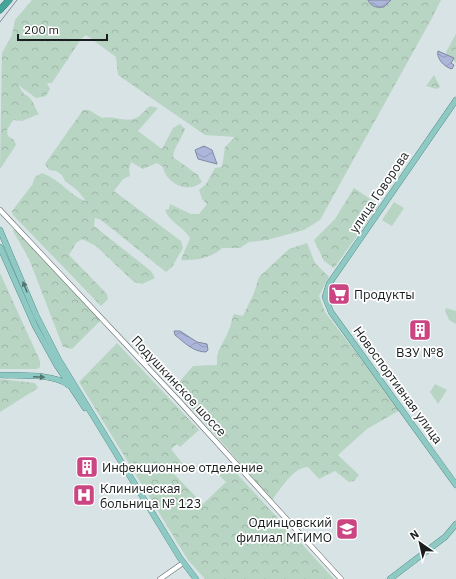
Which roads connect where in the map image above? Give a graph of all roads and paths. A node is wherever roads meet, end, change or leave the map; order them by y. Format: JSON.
{"nodes":[{"id":1,"x":9,"y":1,"type":"edge"},
{"id":2,"x":0,"y":10,"type":"edge"},
{"id":3,"x":0,"y":13,"type":"edge"},
{"id":4,"x":456,"y":100,"type":"edge"},
{"id":5,"x":0,"y":210,"type":"edge"},
{"id":6,"x":0,"y":230,"type":"edge"},
{"id":7,"x":0,"y":247,"type":"edge"},
{"id":8,"x":325,"y":297,"type":"joint"},
{"id":9,"x":0,"y":375,"type":"edge"},
{"id":10,"x":78,"y":398,"type":"junction"},
{"id":11,"x":105,"y":433,"type":"junction"},
{"id":12,"x":456,"y":485,"type":"edge"},
{"id":13,"x":456,"y":524,"type":"edge"},
{"id":14,"x":184,"y":563,"type":"junction"},
{"id":15,"x":160,"y":579,"type":"edge"},
{"id":16,"x":196,"y":579,"type":"edge"},
{"id":17,"x":341,"y":579,"type":"edge"},
{"id":18,"x":390,"y":579,"type":"edge"}],
"edges":[{"from":1,"to":2,"type":"highway"},
{"from":1,"to":3,"type":"main road"},
{"from":4,"to":8,"type":"main road","name":"улица Говорова"},
{"from":5,"to":17,"type":"street","name":"Подушкинское шоссе"},
{"from":11,"to":6,"type":"main road","one_way":true},
{"from":7,"to":10,"type":"main road"},
{"from":8,"to":12,"type":"main road","name":"Новоспортивная улица"},
{"from":9,"to":10,"type":"main road","one_way":true},
{"from":10,"to":11,"type":"main road"},
{"from":11,"to":14,"type":"main road"},
{"from":13,"to":18,"type":"main road"},
{"from":14,"to":15,"type":"street"},
{"from":14,"to":16,"type":"main road"}]}
